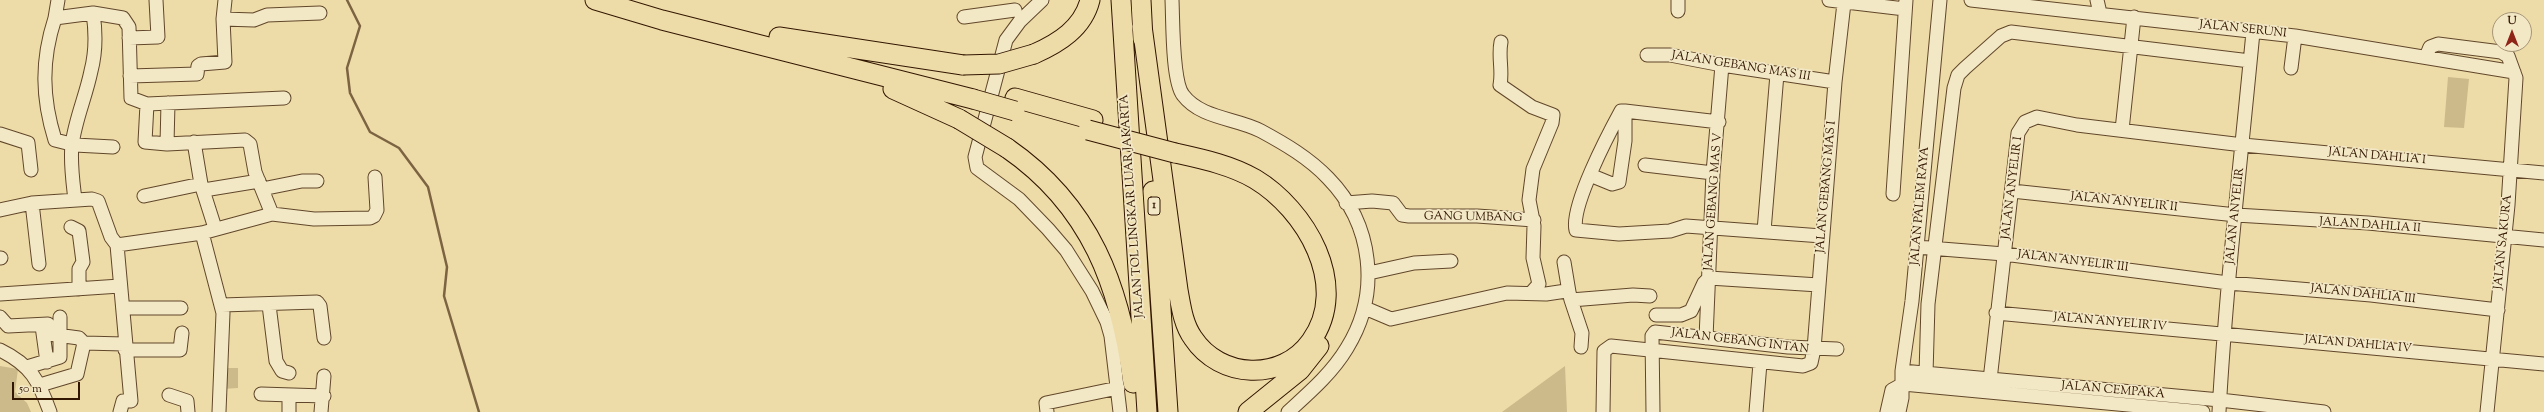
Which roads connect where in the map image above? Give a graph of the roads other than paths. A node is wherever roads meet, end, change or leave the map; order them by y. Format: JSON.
{"nodes":[{"id":1,"x":58,"y":0,"type":"edge"},
{"id":2,"x":156,"y":0,"type":"edge"},
{"id":3,"x":226,"y":0,"type":"edge"},
{"id":4,"x":596,"y":0,"type":"edge"},
{"id":5,"x":637,"y":0,"type":"edge"},
{"id":6,"x":1042,"y":0,"type":"edge"},
{"id":7,"x":1090,"y":0,"type":"edge"},
{"id":8,"x":1121,"y":0,"type":"edge"},
{"id":9,"x":1141,"y":0,"type":"edge"},
{"id":10,"x":1172,"y":0,"type":"edge"},
{"id":11,"x":1829,"y":0,"type":"edge"},
{"id":12,"x":1940,"y":0,"type":"edge"},
{"id":13,"x":1971,"y":0,"type":"edge"},
{"id":14,"x":2097,"y":0,"type":"edge"},
{"id":15,"x":1844,"y":3,"type":"junction"},
{"id":16,"x":1906,"y":4,"type":"edge"},
{"id":17,"x":1016,"y":10,"type":"edge"},
{"id":18,"x":2100,"y":13,"type":"junction"},
{"id":19,"x":93,"y":14,"type":"junction"},
{"id":20,"x":320,"y":14,"type":"dead end"},
{"id":21,"x":964,"y":16,"type":"dead end"},
{"id":22,"x":2134,"y":17,"type":"junction"},
{"id":23,"x":55,"y":18,"type":"junction"},
{"id":24,"x":224,"y":19,"type":"junction"},
{"id":25,"x":1142,"y":26,"type":"junction"},
{"id":26,"x":2254,"y":32,"type":"junction"},
{"id":27,"x":2295,"y":36,"type":"junction"},
{"id":28,"x":779,"y":37,"type":"junction"},
{"id":29,"x":129,"y":38,"type":"junction"},
{"id":30,"x":1501,"y":42,"type":"dead end"},
{"id":31,"x":2132,"y":46,"type":"junction"},
{"id":32,"x":1647,"y":56,"type":"dead end"},
{"id":33,"x":827,"y":62,"type":"junction"},
{"id":34,"x":2250,"y":64,"type":"junction"},
{"id":35,"x":1722,"y":65,"type":"junction"},
{"id":36,"x":2291,"y":68,"type":"dead end"},
{"id":37,"x":2514,"y":72,"type":"joint"},
{"id":38,"x":1777,"y":74,"type":"junction"},
{"id":39,"x":130,"y":76,"type":"junction"},
{"id":40,"x":1835,"y":82,"type":"junction"},
{"id":41,"x":974,"y":94,"type":"junction"},
{"id":42,"x":284,"y":98,"type":"dead end"},
{"id":43,"x":168,"y":103,"type":"junction"},
{"id":44,"x":147,"y":104,"type":"junction"},
{"id":45,"x":1625,"y":111,"type":"junction"},
{"id":46,"x":1719,"y":122,"type":"junction"},
{"id":47,"x":2122,"y":130,"type":"junction"},
{"id":48,"x":0,"y":134,"type":"edge"},
{"id":49,"x":194,"y":142,"type":"junction"},
{"id":50,"x":72,"y":144,"type":"junction"},
{"id":51,"x":167,"y":144,"type":"junction"},
{"id":52,"x":2243,"y":145,"type":"junction"},
{"id":53,"x":113,"y":147,"type":"dead end"},
{"id":54,"x":1176,"y":148,"type":"junction"},
{"id":55,"x":1645,"y":165,"type":"dead end"},
{"id":56,"x":31,"y":170,"type":"dead end"},
{"id":57,"x":2511,"y":170,"type":"junction"},
{"id":58,"x":1713,"y":173,"type":"junction"},
{"id":59,"x":2544,"y":173,"type":"edge"},
{"id":60,"x":1590,"y":175,"type":"junction"},
{"id":61,"x":375,"y":177,"type":"dead end"},
{"id":62,"x":317,"y":181,"type":"dead end"},
{"id":63,"x":260,"y":185,"type":"junction"},
{"id":64,"x":203,"y":187,"type":"junction"},
{"id":65,"x":2012,"y":191,"type":"junction"},
{"id":66,"x":1893,"y":194,"type":"dead end"},
{"id":67,"x":144,"y":196,"type":"dead end"},
{"id":68,"x":75,"y":200,"type":"junction"},
{"id":69,"x":1346,"y":203,"type":"junction"},
{"id":70,"x":32,"y":204,"type":"junction"},
{"id":71,"x":0,"y":210,"type":"edge"},
{"id":72,"x":272,"y":214,"type":"junction"},
{"id":73,"x":2236,"y":215,"type":"junction"},
{"id":74,"x":1534,"y":220,"type":"junction"},
{"id":75,"x":71,"y":227,"type":"dead end"},
{"id":76,"x":215,"y":228,"type":"junction"},
{"id":77,"x":1710,"y":228,"type":"junction"},
{"id":78,"x":1764,"y":231,"type":"junction"},
{"id":79,"x":202,"y":233,"type":"junction"},
{"id":80,"x":1822,"y":236,"type":"junction"},
{"id":81,"x":2505,"y":238,"type":"junction"},
{"id":82,"x":2544,"y":240,"type":"edge"},
{"id":83,"x":117,"y":245,"type":"junction"},
{"id":84,"x":1917,"y":247,"type":"junction"},
{"id":85,"x":1934,"y":248,"type":"junction"},
{"id":86,"x":2004,"y":254,"type":"junction"},
{"id":87,"x":1451,"y":261,"type":"dead end"},
{"id":88,"x":1564,"y":262,"type":"dead end"},
{"id":89,"x":39,"y":264,"type":"dead end"},
{"id":90,"x":1369,"y":273,"type":"junction"},
{"id":91,"x":1709,"y":278,"type":"junction"},
{"id":92,"x":2228,"y":283,"type":"junction"},
{"id":93,"x":1819,"y":285,"type":"junction"},
{"id":94,"x":120,"y":286,"type":"junction"},
{"id":95,"x":79,"y":289,"type":"junction"},
{"id":96,"x":1531,"y":293,"type":"junction"},
{"id":97,"x":0,"y":294,"type":"edge"},
{"id":98,"x":1570,"y":296,"type":"junction"},
{"id":99,"x":1650,"y":296,"type":"dead end"},
{"id":100,"x":222,"y":305,"type":"junction"},
{"id":101,"x":269,"y":305,"type":"junction"},
{"id":102,"x":123,"y":308,"type":"junction"},
{"id":103,"x":181,"y":308,"type":"dead end"},
{"id":104,"x":1365,"y":308,"type":"junction"},
{"id":105,"x":2498,"y":310,"type":"junction"},
{"id":106,"x":1996,"y":313,"type":"junction"},
{"id":107,"x":1656,"y":315,"type":"dead end"},
{"id":108,"x":0,"y":317,"type":"edge"},
{"id":109,"x":60,"y":317,"type":"dead end"},
{"id":110,"x":41,"y":324,"type":"junction"},
{"id":111,"x":182,"y":333,"type":"dead end"},
{"id":112,"x":2223,"y":333,"type":"junction"},
{"id":113,"x":58,"y":336,"type":"junction"},
{"id":114,"x":324,"y":338,"type":"dead end"},
{"id":115,"x":1706,"y":338,"type":"junction"},
{"id":116,"x":84,"y":343,"type":"junction"},
{"id":117,"x":125,"y":347,"type":"junction"},
{"id":118,"x":1581,"y":347,"type":"dead end"},
{"id":119,"x":1814,"y":349,"type":"junction"},
{"id":120,"x":1837,"y":349,"type":"dead end"},
{"id":121,"x":0,"y":350,"type":"edge"},
{"id":122,"x":1651,"y":350,"type":"junction"},
{"id":123,"x":2492,"y":359,"type":"junction"},
{"id":124,"x":47,"y":362,"type":"junction"},
{"id":125,"x":1760,"y":363,"type":"junction"},
{"id":126,"x":2544,"y":364,"type":"edge"},
{"id":127,"x":27,"y":367,"type":"junction"},
{"id":128,"x":289,"y":373,"type":"dead end"},
{"id":129,"x":1926,"y":374,"type":"junction"},
{"id":130,"x":324,"y":376,"type":"dead end"},
{"id":131,"x":1902,"y":378,"type":"junction"},
{"id":132,"x":1990,"y":380,"type":"junction"},
{"id":133,"x":40,"y":385,"type":"junction"},
{"id":134,"x":1118,"y":388,"type":"junction"},
{"id":135,"x":261,"y":394,"type":"dead end"},
{"id":136,"x":169,"y":395,"type":"dead end"},
{"id":137,"x":289,"y":396,"type":"junction"},
{"id":138,"x":324,"y":396,"type":"junction"},
{"id":139,"x":2219,"y":406,"type":"edge"},
{"id":140,"x":50,"y":412,"type":"edge"},
{"id":141,"x":120,"y":412,"type":"edge"},
{"id":142,"x":188,"y":412,"type":"edge"},
{"id":143,"x":219,"y":412,"type":"edge"},
{"id":144,"x":289,"y":412,"type":"edge"},
{"id":145,"x":321,"y":412,"type":"edge"},
{"id":146,"x":1047,"y":412,"type":"edge"},
{"id":147,"x":1120,"y":412,"type":"edge"},
{"id":148,"x":1137,"y":412,"type":"edge"},
{"id":149,"x":1147,"y":412,"type":"edge"},
{"id":150,"x":1168,"y":412,"type":"edge"},
{"id":151,"x":1248,"y":412,"type":"edge"},
{"id":152,"x":1288,"y":412,"type":"edge"},
{"id":153,"x":1603,"y":412,"type":"edge"},
{"id":154,"x":1653,"y":412,"type":"edge"},
{"id":155,"x":1756,"y":412,"type":"edge"},
{"id":156,"x":1886,"y":412,"type":"edge"},
{"id":157,"x":1900,"y":412,"type":"edge"},
{"id":158,"x":2203,"y":412,"type":"edge"},
{"id":159,"x":2324,"y":412,"type":"edge"},
{"id":160,"x":2486,"y":412,"type":"edge"}],
"edges":[{"from":1,"to":23,"type":"street"},
{"from":2,"to":29,"type":"street"},
{"from":3,"to":24,"type":"street"},
{"from":4,"to":33,"type":"highway"},
{"from":5,"to":28,"type":"highway"},
{"from":6,"to":17,"type":"street"},
{"from":7,"to":28,"type":"highway","bridge":true},
{"from":8,"to":149,"type":"highway","name":"JALAN TOL LINGKAR LUAR JAKARTA","number":"1"},
{"from":9,"to":25,"type":"highway","name":"JALAN TOL LINGKAR LUAR JAKARTA","number":"1"},
{"from":10,"to":69,"type":"street"},
{"from":11,"to":15,"type":"street"},
{"from":12,"to":84,"type":"street","name":"JALAN PALEM RAYA"},
{"from":13,"to":18,"type":"street","name":"JALAN SERUNI"},
{"from":14,"to":18,"type":"street"},
{"from":15,"to":16,"type":"street"},
{"from":15,"to":40,"type":"street","name":"JALAN GEBANG MAS I"},
{"from":16,"to":66,"type":"street"},
{"from":17,"to":21,"type":"street"},
{"from":17,"to":134,"type":"street"},
{"from":18,"to":22,"type":"street","name":"JALAN SERUNI"},
{"from":19,"to":23,"type":"street"},
{"from":19,"to":29,"type":"street"},
{"from":19,"to":50,"type":"street"},
{"from":20,"to":24,"type":"street"},
{"from":22,"to":26,"type":"street","name":"JALAN SERUNI"},
{"from":22,"to":31,"type":"street"},
{"from":23,"to":50,"type":"street"},
{"from":24,"to":39,"type":"street"},
{"from":25,"to":54,"type":"highway"},
{"from":25,"to":150,"type":"highway","name":"JALAN TOL LINGKAR LUAR JAKARTA","number":"1"},
{"from":26,"to":27,"type":"street","name":"JALAN SERUNI"},
{"from":26,"to":34,"type":"street","name":"JALAN ANYELIR"},
{"from":27,"to":36,"type":"street"},
{"from":27,"to":37,"type":"street","name":"JALAN SERUNI"},
{"from":28,"to":41,"type":"highway"},
{"from":29,"to":39,"type":"street"},
{"from":30,"to":74,"type":"street","name":"GANG UMBANG"},
{"from":31,"to":34,"type":"street"},
{"from":31,"to":47,"type":"street"},
{"from":31,"to":85,"type":"street"},
{"from":32,"to":35,"type":"street","name":"JALAN GEBANG MAS III"},
{"from":33,"to":41,"type":"highway"},
{"from":33,"to":148,"type":"highway","bridge":true},
{"from":34,"to":52,"type":"street","name":"JALAN ANYELIR"},
{"from":35,"to":38,"type":"street","name":"JALAN GEBANG MAS III"},
{"from":35,"to":46,"type":"street","name":"JALAN GEBANG MAS V"},
{"from":37,"to":57,"type":"street","name":"JALAN SAKURA"},
{"from":38,"to":40,"type":"street","name":"JALAN GEBANG MAS III"},
{"from":38,"to":78,"type":"street"},
{"from":39,"to":44,"type":"street"},
{"from":40,"to":80,"type":"street","name":"JALAN GEBANG MAS I"},
{"from":41,"to":54,"type":"highway"},
{"from":42,"to":43,"type":"street"},
{"from":43,"to":44,"type":"street"},
{"from":43,"to":51,"type":"street"},
{"from":44,"to":51,"type":"street"},
{"from":45,"to":46,"type":"street"},
{"from":45,"to":60,"type":"street"},
{"from":45,"to":60,"type":"street"},
{"from":46,"to":58,"type":"street","name":"JALAN GEBANG MAS V"},
{"from":47,"to":52,"type":"street","name":"JALAN ANYELIR I"},
{"from":47,"to":65,"type":"street","name":"JALAN ANYELIR I"},
{"from":48,"to":56,"type":"street"},
{"from":49,"to":51,"type":"street"},
{"from":49,"to":63,"type":"street"},
{"from":49,"to":64,"type":"street"},
{"from":50,"to":53,"type":"street"},
{"from":50,"to":68,"type":"street"},
{"from":52,"to":57,"type":"street","name":"JALAN DAHLIA I"},
{"from":52,"to":73,"type":"street","name":"JALAN ANYELIR"},
{"from":54,"to":151,"type":"highway"},
{"from":55,"to":58,"type":"street"},
{"from":57,"to":59,"type":"street","name":"JALAN DAHLIA I"},
{"from":57,"to":81,"type":"street","name":"JALAN SAKURA"},
{"from":58,"to":77,"type":"street","name":"JALAN GEBANG MAS V"},
{"from":60,"to":77,"type":"street"},
{"from":61,"to":72,"type":"street"},
{"from":62,"to":63,"type":"street"},
{"from":63,"to":64,"type":"street"},
{"from":63,"to":72,"type":"street"},
{"from":64,"to":67,"type":"street"},
{"from":64,"to":76,"type":"street"},
{"from":65,"to":73,"type":"street","name":"JALAN ANYELIR II"},
{"from":65,"to":86,"type":"street","name":"JALAN ANYELIR I"},
{"from":68,"to":70,"type":"street"},
{"from":68,"to":83,"type":"street"},
{"from":69,"to":74,"type":"street","name":"GANG UMBANG"},
{"from":69,"to":90,"type":"street"},
{"from":70,"to":71,"type":"street"},
{"from":70,"to":89,"type":"street"},
{"from":72,"to":76,"type":"street"},
{"from":73,"to":81,"type":"street","name":"JALAN DAHLIA II"},
{"from":73,"to":92,"type":"street","name":"JALAN ANYELIR"},
{"from":74,"to":96,"type":"street"},
{"from":75,"to":95,"type":"street"},
{"from":76,"to":79,"type":"street"},
{"from":77,"to":78,"type":"street"},
{"from":77,"to":91,"type":"street","name":"JALAN GEBANG MAS V"},
{"from":78,"to":80,"type":"street"},
{"from":79,"to":83,"type":"street"},
{"from":79,"to":100,"type":"street"},
{"from":80,"to":93,"type":"street","name":"JALAN GEBANG MAS I"},
{"from":81,"to":82,"type":"street","name":"JALAN DAHLIA II"},
{"from":81,"to":105,"type":"street","name":"JALAN SAKURA"},
{"from":83,"to":94,"type":"street"},
{"from":84,"to":85,"type":"street","name":"JALAN ANYELIR III"},
{"from":84,"to":131,"type":"street","name":"JALAN PALEM RAYA"},
{"from":85,"to":86,"type":"street","name":"JALAN ANYELIR III"},
{"from":85,"to":129,"type":"street"},
{"from":86,"to":92,"type":"street","name":"JALAN ANYELIR III"},
{"from":86,"to":106,"type":"street","name":"JALAN ANYELIR I"},
{"from":87,"to":90,"type":"street"},
{"from":88,"to":98,"type":"street"},
{"from":90,"to":104,"type":"street"},
{"from":91,"to":93,"type":"street"},
{"from":91,"to":107,"type":"street"},
{"from":91,"to":115,"type":"street","name":"JALAN GEBANG MAS V"},
{"from":92,"to":105,"type":"street","name":"JALAN DAHLIA III"},
{"from":92,"to":112,"type":"street","name":"JALAN ANYELIR"},
{"from":93,"to":119,"type":"street","name":"JALAN GEBANG MAS I"},
{"from":94,"to":95,"type":"street"},
{"from":94,"to":102,"type":"street"},
{"from":95,"to":97,"type":"street"},
{"from":96,"to":98,"type":"street"},
{"from":96,"to":104,"type":"street"},
{"from":98,"to":99,"type":"street"},
{"from":98,"to":118,"type":"street"},
{"from":100,"to":101,"type":"street"},
{"from":100,"to":143,"type":"street"},
{"from":101,"to":114,"type":"street"},
{"from":101,"to":128,"type":"street"},
{"from":102,"to":103,"type":"street"},
{"from":102,"to":117,"type":"street"},
{"from":104,"to":152,"type":"street"},
{"from":105,"to":123,"type":"street","name":"JALAN SAKURA"},
{"from":106,"to":112,"type":"street","name":"JALAN ANYELIR IV"},
{"from":106,"to":132,"type":"street","name":"JALAN ANYELIR I"},
{"from":108,"to":110,"type":"street"},
{"from":109,"to":113,"type":"street"},
{"from":110,"to":113,"type":"street"},
{"from":110,"to":124,"type":"street"},
{"from":111,"to":117,"type":"street"},
{"from":112,"to":123,"type":"street","name":"JALAN DAHLIA IV"},
{"from":112,"to":139,"type":"street","name":"JALAN ANYELIR"},
{"from":113,"to":116,"type":"street"},
{"from":113,"to":124,"type":"street"},
{"from":115,"to":119,"type":"street","name":"JALAN GEBANG INTAN"},
{"from":115,"to":122,"type":"street","name":"JALAN GEBANG INTAN"},
{"from":116,"to":117,"type":"street"},
{"from":116,"to":133,"type":"street"},
{"from":117,"to":141,"type":"street"},
{"from":119,"to":120,"type":"street"},
{"from":119,"to":125,"type":"street","name":"JALAN GEBANG INTAN"},
{"from":121,"to":127,"type":"street"},
{"from":122,"to":125,"type":"street","name":"JALAN GEBANG INTAN"},
{"from":122,"to":153,"type":"street","name":"JALAN GEBANG INTAN"},
{"from":122,"to":154,"type":"street"},
{"from":123,"to":126,"type":"street","name":"JALAN DAHLIA IV"},
{"from":123,"to":160,"type":"street","name":"JALAN SAKURA"},
{"from":124,"to":127,"type":"street"},
{"from":125,"to":155,"type":"street"},
{"from":127,"to":133,"type":"street"},
{"from":129,"to":131,"type":"street","name":"JALAN CEMPAKA"},
{"from":129,"to":132,"type":"street","name":"JALAN CEMPAKA"},
{"from":130,"to":138,"type":"street"},
{"from":131,"to":156,"type":"street"},
{"from":131,"to":157,"type":"street","name":"JALAN PALEM RAYA"},
{"from":131,"to":158,"type":"street","name":"JALAN CEMPAKA"},
{"from":132,"to":139,"type":"street","name":"JALAN CEMPAKA"},
{"from":133,"to":140,"type":"street"},
{"from":134,"to":146,"type":"street"},
{"from":134,"to":147,"type":"street"},
{"from":135,"to":137,"type":"street"},
{"from":136,"to":142,"type":"street"},
{"from":137,"to":138,"type":"street"},
{"from":137,"to":144,"type":"street"},
{"from":138,"to":145,"type":"street"},
{"from":139,"to":159,"type":"street","name":"JALAN CEMPAKA"}]}
